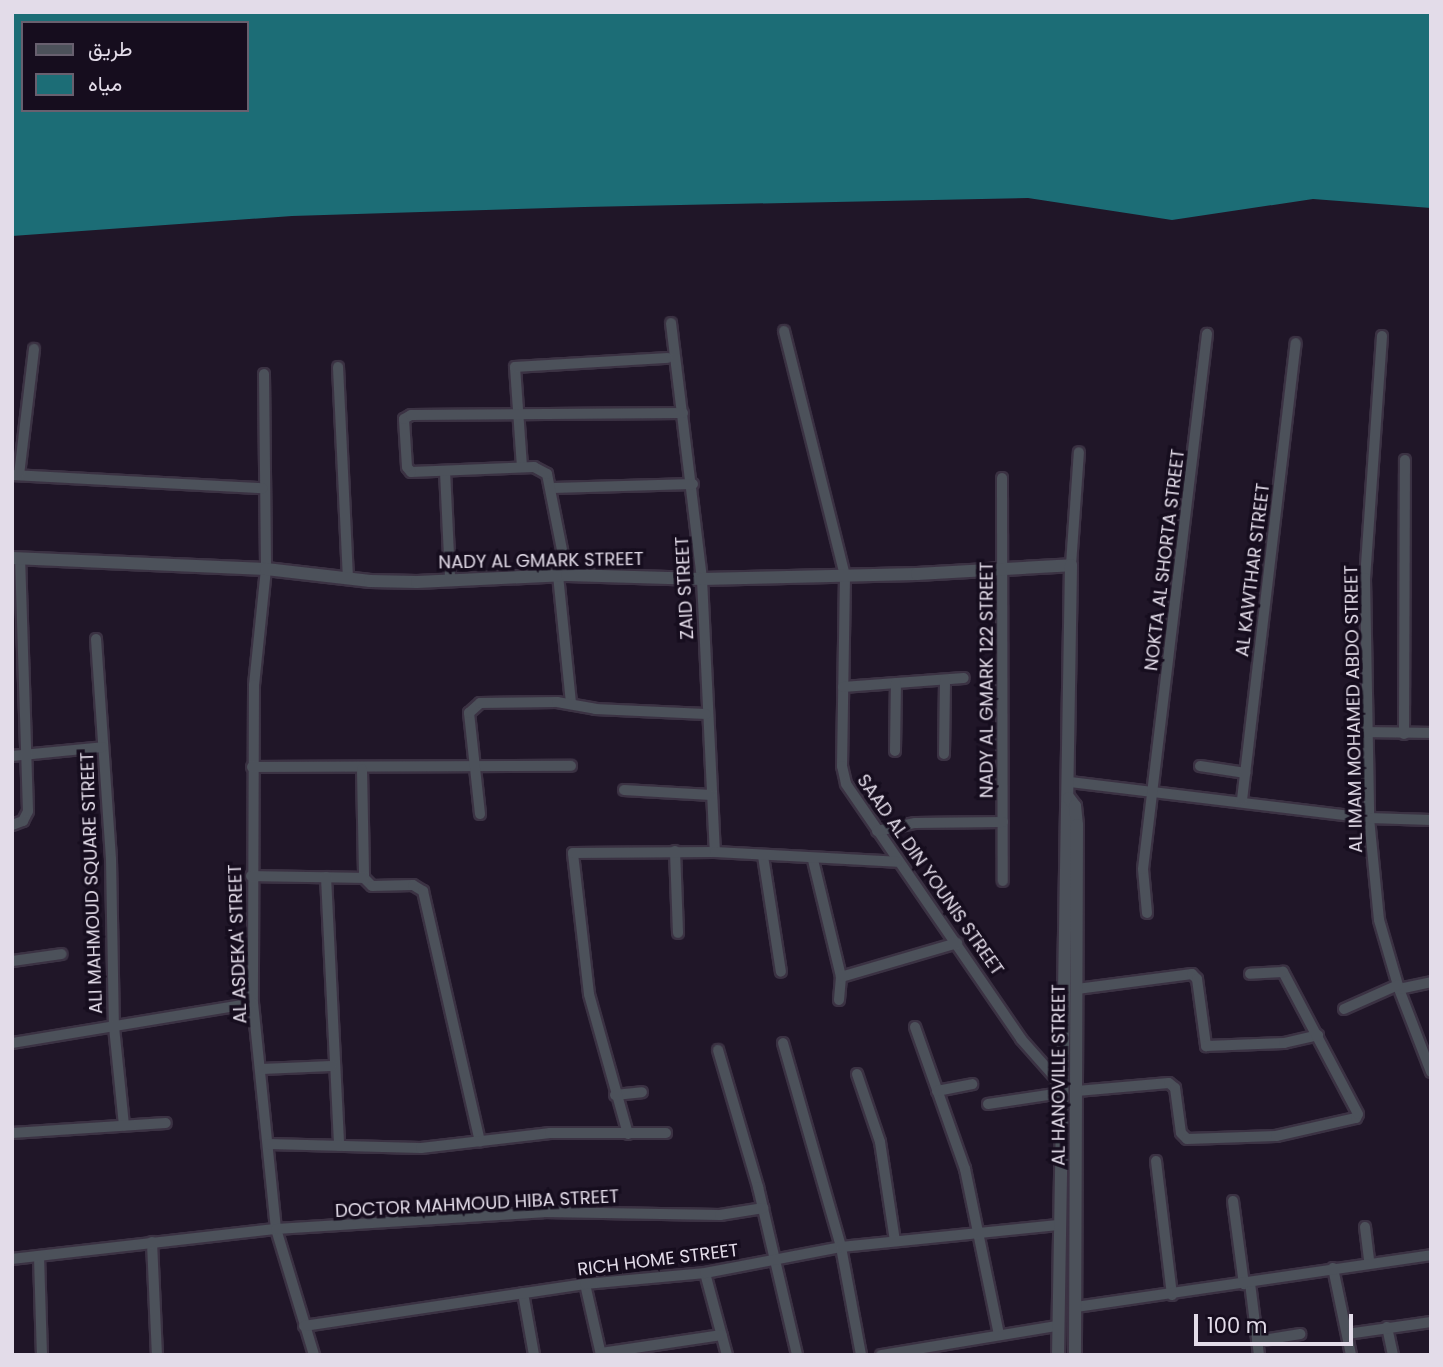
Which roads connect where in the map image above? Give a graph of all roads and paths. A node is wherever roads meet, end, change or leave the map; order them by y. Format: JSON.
{"nodes":[{"id":1,"x":671,"y":323,"type":"dead end"},
{"id":2,"x":784,"y":331,"type":"dead end"},
{"id":3,"x":1207,"y":334,"type":"dead end"},
{"id":4,"x":1382,"y":336,"type":"dead end"},
{"id":5,"x":1296,"y":343,"type":"dead end"},
{"id":6,"x":34,"y":349,"type":"dead end"},
{"id":7,"x":668,"y":358,"type":"dead end"},
{"id":8,"x":338,"y":367,"type":"dead end"},
{"id":9,"x":264,"y":374,"type":"dead end"},
{"id":10,"x":683,"y":413,"type":"junction"},
{"id":11,"x":518,"y":415,"type":"junction"},
{"id":12,"x":1079,"y":452,"type":"dead end"},
{"id":13,"x":1405,"y":460,"type":"dead end"},
{"id":14,"x":522,"y":467,"type":"junction"},
{"id":15,"x":445,"y":471,"type":"junction"},
{"id":16,"x":16,"y":475,"type":"edge"},
{"id":17,"x":1002,"y":478,"type":"dead end"},
{"id":18,"x":693,"y":484,"type":"junction"},
{"id":19,"x":263,"y":488,"type":"junction"},
{"id":20,"x":553,"y":488,"type":"junction"},
{"id":21,"x":16,"y":558,"type":"edge"},
{"id":22,"x":1070,"y":565,"type":"junction"},
{"id":23,"x":266,"y":569,"type":"junction"},
{"id":24,"x":1002,"y":569,"type":"junction"},
{"id":25,"x":563,"y":575,"type":"junction"},
{"id":26,"x":845,"y":576,"type":"junction"},
{"id":27,"x":348,"y":579,"type":"junction"},
{"id":28,"x":450,"y":579,"type":"junction"},
{"id":29,"x":702,"y":579,"type":"junction"},
{"id":30,"x":16,"y":608,"type":"edge"},
{"id":31,"x":96,"y":639,"type":"dead end"},
{"id":32,"x":964,"y":678,"type":"dead end"},
{"id":33,"x":945,"y":680,"type":"junction"},
{"id":34,"x":896,"y":683,"type":"junction"},
{"id":35,"x":843,"y":687,"type":"junction"},
{"id":36,"x":571,"y":704,"type":"junction"},
{"id":37,"x":706,"y":713,"type":"junction"},
{"id":38,"x":1367,"y":733,"type":"junction"},
{"id":39,"x":1431,"y":733,"type":"edge"},
{"id":40,"x":1404,"y":734,"type":"junction"},
{"id":41,"x":103,"y":747,"type":"junction"},
{"id":42,"x":895,"y":751,"type":"dead end"},
{"id":43,"x":25,"y":754,"type":"junction"},
{"id":44,"x":944,"y":754,"type":"dead end"},
{"id":45,"x":12,"y":756,"type":"edge"},
{"id":46,"x":475,"y":764,"type":"junction"},
{"id":47,"x":571,"y":766,"type":"dead end"},
{"id":48,"x":1200,"y":766,"type":"dead end"},
{"id":49,"x":252,"y":767,"type":"junction"},
{"id":50,"x":362,"y":769,"type":"junction"},
{"id":51,"x":1245,"y":773,"type":"junction"},
{"id":52,"x":1070,"y":782,"type":"junction"},
{"id":53,"x":1155,"y":789,"type":"junction"},
{"id":54,"x":624,"y":790,"type":"dead end"},
{"id":55,"x":711,"y":795,"type":"junction"},
{"id":56,"x":1069,"y":798,"type":"junction"},
{"id":57,"x":1242,"y":800,"type":"junction"},
{"id":58,"x":480,"y":814,"type":"dead end"},
{"id":59,"x":1369,"y":818,"type":"junction"},
{"id":60,"x":1431,"y":820,"type":"edge"},
{"id":61,"x":1003,"y":822,"type":"junction"},
{"id":62,"x":12,"y":825,"type":"edge"},
{"id":63,"x":877,"y":831,"type":"junction"},
{"id":64,"x":675,"y":851,"type":"junction"},
{"id":65,"x":715,"y":852,"type":"junction"},
{"id":66,"x":763,"y":856,"type":"junction"},
{"id":67,"x":813,"y":860,"type":"junction"},
{"id":68,"x":897,"y":862,"type":"junction"},
{"id":69,"x":251,"y":876,"type":"junction"},
{"id":70,"x":326,"y":877,"type":"junction"},
{"id":71,"x":364,"y":878,"type":"junction"},
{"id":72,"x":1003,"y":881,"type":"dead end"},
{"id":73,"x":1147,"y":913,"type":"dead end"},
{"id":74,"x":678,"y":933,"type":"dead end"},
{"id":75,"x":957,"y":943,"type":"junction"},
{"id":76,"x":62,"y":954,"type":"dead end"},
{"id":77,"x":12,"y":961,"type":"edge"},
{"id":78,"x":781,"y":972,"type":"dead end"},
{"id":79,"x":1250,"y":974,"type":"dead end"},
{"id":80,"x":841,"y":977,"type":"junction"},
{"id":81,"x":1431,"y":982,"type":"edge"},
{"id":82,"x":1398,"y":987,"type":"junction"},
{"id":83,"x":1077,"y":989,"type":"junction"},
{"id":84,"x":839,"y":1000,"type":"dead end"},
{"id":85,"x":253,"y":1003,"type":"junction"},
{"id":86,"x":1345,"y":1009,"type":"dead end"},
{"id":87,"x":114,"y":1027,"type":"junction"},
{"id":88,"x":915,"y":1027,"type":"dead end"},
{"id":89,"x":1318,"y":1035,"type":"junction"},
{"id":90,"x":12,"y":1043,"type":"edge"},
{"id":91,"x":783,"y":1043,"type":"dead end"},
{"id":92,"x":718,"y":1050,"type":"dead end"},
{"id":93,"x":1428,"y":1055,"type":"edge"},
{"id":94,"x":332,"y":1066,"type":"junction"},
{"id":95,"x":261,"y":1069,"type":"junction"},
{"id":96,"x":1431,"y":1072,"type":"edge"},
{"id":97,"x":857,"y":1074,"type":"dead end"},
{"id":98,"x":972,"y":1084,"type":"dead end"},
{"id":99,"x":1060,"y":1088,"type":"junction"},
{"id":100,"x":937,"y":1091,"type":"junction"},
{"id":101,"x":1077,"y":1091,"type":"junction"},
{"id":102,"x":642,"y":1092,"type":"dead end"},
{"id":103,"x":615,"y":1095,"type":"junction"},
{"id":104,"x":988,"y":1104,"type":"dead end"},
{"id":105,"x":166,"y":1123,"type":"dead end"},
{"id":106,"x":124,"y":1125,"type":"junction"},
{"id":107,"x":12,"y":1133,"type":"edge"},
{"id":108,"x":666,"y":1133,"type":"dead end"},
{"id":109,"x":628,"y":1134,"type":"junction"},
{"id":110,"x":480,"y":1142,"type":"junction"},
{"id":111,"x":268,"y":1144,"type":"junction"},
{"id":112,"x":339,"y":1146,"type":"junction"},
{"id":113,"x":1156,"y":1161,"type":"dead end"},
{"id":114,"x":1233,"y":1201,"type":"dead end"},
{"id":115,"x":763,"y":1208,"type":"junction"},
{"id":116,"x":1058,"y":1225,"type":"junction"},
{"id":117,"x":1365,"y":1227,"type":"dead end"},
{"id":118,"x":276,"y":1229,"type":"junction"},
{"id":119,"x":979,"y":1234,"type":"junction"},
{"id":120,"x":895,"y":1241,"type":"junction"},
{"id":121,"x":152,"y":1242,"type":"junction"},
{"id":122,"x":841,"y":1247,"type":"junction"},
{"id":123,"x":1431,"y":1255,"type":"edge"},
{"id":124,"x":39,"y":1256,"type":"junction"},
{"id":125,"x":775,"y":1256,"type":"junction"},
{"id":126,"x":12,"y":1259,"type":"edge"},
{"id":127,"x":1369,"y":1262,"type":"junction"},
{"id":128,"x":1332,"y":1269,"type":"junction"},
{"id":129,"x":705,"y":1273,"type":"junction"},
{"id":130,"x":585,"y":1284,"type":"junction"},
{"id":131,"x":1247,"y":1284,"type":"junction"},
{"id":132,"x":523,"y":1293,"type":"junction"},
{"id":133,"x":1172,"y":1295,"type":"junction"},
{"id":134,"x":1076,"y":1307,"type":"junction"},
{"id":135,"x":1431,"y":1322,"type":"edge"},
{"id":136,"x":304,"y":1326,"type":"junction"},
{"id":137,"x":1057,"y":1326,"type":"junction"},
{"id":138,"x":1387,"y":1327,"type":"junction"},
{"id":139,"x":999,"y":1334,"type":"junction"},
{"id":140,"x":1300,"y":1334,"type":"dead end"},
{"id":141,"x":1346,"y":1334,"type":"junction"},
{"id":142,"x":722,"y":1335,"type":"junction"},
{"id":143,"x":1257,"y":1341,"type":"junction"},
{"id":144,"x":601,"y":1354,"type":"edge"},
{"id":145,"x":886,"y":1354,"type":"edge"},
{"id":146,"x":42,"y":1355,"type":"edge"},
{"id":147,"x":157,"y":1355,"type":"edge"},
{"id":148,"x":314,"y":1355,"type":"edge"},
{"id":149,"x":534,"y":1355,"type":"edge"},
{"id":150,"x":727,"y":1355,"type":"edge"},
{"id":151,"x":797,"y":1355,"type":"edge"},
{"id":152,"x":861,"y":1355,"type":"edge"},
{"id":153,"x":1058,"y":1355,"type":"edge"},
{"id":154,"x":1075,"y":1355,"type":"edge"},
{"id":155,"x":1259,"y":1355,"type":"edge"},
{"id":156,"x":1352,"y":1355,"type":"edge"},
{"id":157,"x":1393,"y":1355,"type":"edge"}],
"edges":[{"from":1,"to":10,"type":"street","name":"ZAID STREET"},
{"from":2,"to":26,"type":"street","name":"SAAD AL DIN YOUNIS STREET"},
{"from":3,"to":53,"type":"street","name":"NOKTA AL SHORTA STREET"},
{"from":4,"to":38,"type":"street","name":"AL IMAM MOHAMED ABDO STREET"},
{"from":5,"to":51,"type":"street","name":"AL KAWTHAR STREET"},
{"from":6,"to":16,"type":"street"},
{"from":7,"to":11,"type":"street"},
{"from":8,"to":27,"type":"street"},
{"from":9,"to":19,"type":"street","name":"AL ASDEKA' STREET"},
{"from":10,"to":11,"type":"street"},
{"from":10,"to":18,"type":"street","name":"ZAID STREET"},
{"from":11,"to":14,"type":"street"},
{"from":11,"to":15,"type":"street"},
{"from":12,"to":22,"type":"street","name":"AL HANOVILLE STREET"},
{"from":13,"to":40,"type":"street"},
{"from":14,"to":15,"type":"street"},
{"from":14,"to":20,"type":"street"},
{"from":15,"to":28,"type":"street"},
{"from":16,"to":19,"type":"street"},
{"from":17,"to":24,"type":"street","name":"NADY AL GMARK 122 STREET"},
{"from":18,"to":20,"type":"street"},
{"from":18,"to":29,"type":"street","name":"ZAID STREET"},
{"from":19,"to":23,"type":"street","name":"AL ASDEKA' STREET"},
{"from":20,"to":25,"type":"street"},
{"from":21,"to":23,"type":"street","name":"NADY AL GMARK STREET"},
{"from":21,"to":30,"type":"street"},
{"from":22,"to":24,"type":"street","name":"NADY AL GMARK STREET"},
{"from":22,"to":52,"type":"street","name":"AL HANOVILLE STREET"},
{"from":23,"to":27,"type":"street","name":"NADY AL GMARK STREET"},
{"from":23,"to":49,"type":"street","name":"AL ASDEKA' STREET"},
{"from":24,"to":26,"type":"street","name":"NADY AL GMARK STREET"},
{"from":24,"to":61,"type":"street","name":"NADY AL GMARK 122 STREET"},
{"from":25,"to":28,"type":"street","name":"NADY AL GMARK STREET"},
{"from":25,"to":29,"type":"street","name":"NADY AL GMARK STREET"},
{"from":25,"to":36,"type":"street"},
{"from":26,"to":29,"type":"street","name":"NADY AL GMARK STREET"},
{"from":26,"to":35,"type":"street","name":"SAAD AL DIN YOUNIS STREET"},
{"from":27,"to":28,"type":"street","name":"NADY AL GMARK STREET"},
{"from":29,"to":37,"type":"street","name":"ZAID STREET"},
{"from":30,"to":43,"type":"street"},
{"from":31,"to":41,"type":"street","name":"ALI MAHMOUD SQUARE STREET"},
{"from":32,"to":33,"type":"street"},
{"from":33,"to":34,"type":"street"},
{"from":33,"to":44,"type":"street"},
{"from":34,"to":35,"type":"street"},
{"from":34,"to":42,"type":"street"},
{"from":35,"to":63,"type":"street","name":"SAAD AL DIN YOUNIS STREET"},
{"from":36,"to":37,"type":"street"},
{"from":36,"to":46,"type":"street"},
{"from":37,"to":55,"type":"street","name":"ZAID STREET"},
{"from":38,"to":40,"type":"street"},
{"from":38,"to":59,"type":"street","name":"AL IMAM MOHAMED ABDO STREET"},
{"from":39,"to":40,"type":"street"},
{"from":41,"to":43,"type":"street"},
{"from":41,"to":87,"type":"street","name":"ALI MAHMOUD SQUARE STREET"},
{"from":43,"to":45,"type":"street"},
{"from":43,"to":62,"type":"street"},
{"from":46,"to":47,"type":"street"},
{"from":46,"to":50,"type":"street"},
{"from":46,"to":58,"type":"street"},
{"from":48,"to":51,"type":"street"},
{"from":49,"to":50,"type":"street"},
{"from":49,"to":69,"type":"street","name":"AL ASDEKA' STREET"},
{"from":50,"to":71,"type":"street"},
{"from":51,"to":57,"type":"street","name":"AL KAWTHAR STREET"},
{"from":52,"to":53,"type":"street"},
{"from":52,"to":56,"type":"street","name":"AL HANOVILLE STREET"},
{"from":53,"to":57,"type":"street"},
{"from":53,"to":73,"type":"street","name":"NOKTA AL SHORTA STREET"},
{"from":54,"to":55,"type":"street"},
{"from":55,"to":65,"type":"street","name":"ZAID STREET"},
{"from":56,"to":83,"type":"street","name":"AL HANOVILLE STREET"},
{"from":56,"to":99,"type":"street","name":"AL HANOVILLE STREET"},
{"from":57,"to":59,"type":"street"},
{"from":59,"to":60,"type":"street"},
{"from":59,"to":82,"type":"street","name":"AL IMAM MOHAMED ABDO STREET"},
{"from":61,"to":63,"type":"street"},
{"from":61,"to":72,"type":"street","name":"NADY AL GMARK 122 STREET"},
{"from":63,"to":68,"type":"street","name":"SAAD AL DIN YOUNIS STREET"},
{"from":64,"to":65,"type":"street"},
{"from":64,"to":74,"type":"street"},
{"from":64,"to":103,"type":"street"},
{"from":65,"to":66,"type":"street"},
{"from":66,"to":67,"type":"street"},
{"from":66,"to":78,"type":"street"},
{"from":67,"to":68,"type":"street"},
{"from":67,"to":80,"type":"street"},
{"from":68,"to":75,"type":"street","name":"SAAD AL DIN YOUNIS STREET"},
{"from":69,"to":70,"type":"street"},
{"from":69,"to":85,"type":"street","name":"AL ASDEKA' STREET"},
{"from":70,"to":71,"type":"street"},
{"from":70,"to":94,"type":"street"},
{"from":71,"to":110,"type":"street"},
{"from":75,"to":80,"type":"street"},
{"from":75,"to":99,"type":"street","name":"SAAD AL DIN YOUNIS STREET"},
{"from":76,"to":77,"type":"street"},
{"from":79,"to":89,"type":"street"},
{"from":80,"to":84,"type":"street"},
{"from":81,"to":82,"type":"street"},
{"from":82,"to":86,"type":"street"},
{"from":82,"to":93,"type":"street","name":"AL IMAM MOHAMED ABDO STREET"},
{"from":83,"to":89,"type":"street"},
{"from":83,"to":101,"type":"street","name":"AL HANOVILLE STREET"},
{"from":85,"to":87,"type":"street"},
{"from":85,"to":95,"type":"street","name":"AL ASDEKA' STREET"},
{"from":87,"to":90,"type":"street"},
{"from":87,"to":106,"type":"street","name":"ALI MAHMOUD SQUARE STREET"},
{"from":88,"to":100,"type":"street"},
{"from":89,"to":101,"type":"street"},
{"from":91,"to":122,"type":"street"},
{"from":92,"to":115,"type":"street"},
{"from":93,"to":96,"type":"street","name":"AL IMAM MOHAMED ABDO STREET"},
{"from":94,"to":95,"type":"street"},
{"from":94,"to":112,"type":"street"},
{"from":95,"to":111,"type":"street","name":"AL ASDEKA' STREET"},
{"from":97,"to":120,"type":"street"},
{"from":98,"to":100,"type":"street"},
{"from":99,"to":104,"type":"street"},
{"from":99,"to":116,"type":"street","name":"AL HANOVILLE STREET"},
{"from":100,"to":119,"type":"street"},
{"from":101,"to":134,"type":"street","name":"AL HANOVILLE STREET"},
{"from":102,"to":103,"type":"street"},
{"from":103,"to":109,"type":"street"},
{"from":105,"to":106,"type":"street"},
{"from":106,"to":107,"type":"street"},
{"from":108,"to":109,"type":"street"},
{"from":109,"to":110,"type":"street"},
{"from":110,"to":112,"type":"street"},
{"from":111,"to":112,"type":"street"},
{"from":111,"to":118,"type":"street","name":"AL ASDEKA' STREET"},
{"from":113,"to":133,"type":"street"},
{"from":114,"to":131,"type":"street"},
{"from":115,"to":118,"type":"street","name":"DOCTOR MAHMOUD HIBA STREET"},
{"from":115,"to":125,"type":"street"},
{"from":116,"to":119,"type":"street","name":"RICH HOME STREET"},
{"from":116,"to":137,"type":"street","name":"AL HANOVILLE STREET"},
{"from":117,"to":127,"type":"street"},
{"from":118,"to":121,"type":"street","name":"DOCTOR MAHMOUD HIBA STREET"},
{"from":118,"to":136,"type":"street","name":"AL ASDEKA' STREET"},
{"from":119,"to":120,"type":"street","name":"RICH HOME STREET"},
{"from":119,"to":139,"type":"street"},
{"from":120,"to":122,"type":"street","name":"RICH HOME STREET"},
{"from":121,"to":124,"type":"street","name":"DOCTOR MAHMOUD HIBA STREET"},
{"from":121,"to":147,"type":"street"},
{"from":122,"to":125,"type":"street","name":"RICH HOME STREET"},
{"from":122,"to":152,"type":"street"},
{"from":123,"to":127,"type":"street"},
{"from":124,"to":126,"type":"street","name":"DOCTOR MAHMOUD HIBA STREET"},
{"from":124,"to":146,"type":"street"},
{"from":125,"to":129,"type":"street","name":"RICH HOME STREET"},
{"from":125,"to":151,"type":"street"},
{"from":127,"to":128,"type":"street"},
{"from":128,"to":131,"type":"street"},
{"from":128,"to":141,"type":"street"},
{"from":129,"to":130,"type":"street","name":"RICH HOME STREET"},
{"from":129,"to":142,"type":"street"},
{"from":130,"to":132,"type":"street","name":"RICH HOME STREET"},
{"from":130,"to":144,"type":"street"},
{"from":131,"to":133,"type":"street"},
{"from":131,"to":143,"type":"street"},
{"from":132,"to":136,"type":"street","name":"RICH HOME STREET"},
{"from":132,"to":149,"type":"street"},
{"from":133,"to":134,"type":"street"},
{"from":134,"to":154,"type":"street","name":"AL HANOVILLE STREET"},
{"from":135,"to":138,"type":"street"},
{"from":136,"to":148,"type":"street","name":"AL ASDEKA' STREET"},
{"from":137,"to":139,"type":"street"},
{"from":137,"to":153,"type":"street","name":"AL HANOVILLE STREET"},
{"from":138,"to":141,"type":"street"},
{"from":138,"to":157,"type":"street"},
{"from":139,"to":145,"type":"street"},
{"from":140,"to":143,"type":"street"},
{"from":141,"to":156,"type":"street"},
{"from":142,"to":144,"type":"street"},
{"from":142,"to":150,"type":"street"},
{"from":143,"to":155,"type":"street"}]}
